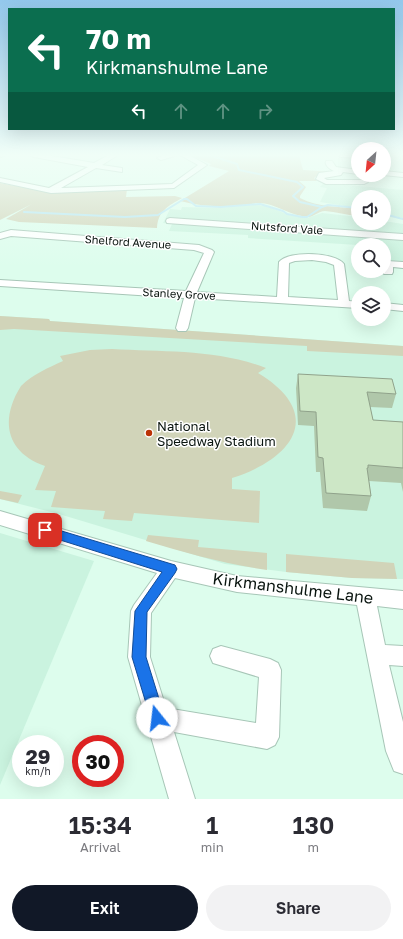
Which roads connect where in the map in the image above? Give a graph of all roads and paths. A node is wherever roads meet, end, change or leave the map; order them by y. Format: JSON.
{"nodes":[{"id":1,"x":170,"y":221,"type":"dead end"},
{"id":2,"x":0,"y":236,"type":"edge"},
{"id":3,"x":403,"y":237,"type":"edge"},
{"id":4,"x":391,"y":265,"type":"edge"},
{"id":5,"x":403,"y":266,"type":"edge"},
{"id":6,"x":0,"y":283,"type":"edge"},
{"id":7,"x":190,"y":295,"type":"junction"},
{"id":8,"x":282,"y":300,"type":"junction"},
{"id":9,"x":344,"y":304,"type":"junction"},
{"id":10,"x":351,"y":304,"type":"edge"},
{"id":11,"x":391,"y":307,"type":"edge"},
{"id":12,"x":403,"y":308,"type":"edge"},
{"id":13,"x":182,"y":328,"type":"dead end"},
{"id":14,"x":0,"y":518,"type":"edge"},
{"id":15,"x":171,"y":569,"type":"junction"},
{"id":16,"x":366,"y":598,"type":"junction"},
{"id":17,"x":403,"y":600,"type":"edge"},
{"id":18,"x":376,"y":654,"type":"junction"},
{"id":19,"x":222,"y":656,"type":"dead end"},
{"id":20,"x":403,"y":656,"type":"edge"},
{"id":21,"x":157,"y":718,"type":"junction"},
{"id":22,"x":403,"y":762,"type":"edge"},
{"id":23,"x":182,"y":799,"type":"edge"}],
"edges":[{"from":1,"to":3,"type":"street","name":"Nutsford Vale"},
{"from":2,"to":7,"type":"street","name":"Shelford Avenue"},
{"from":4,"to":5,"type":"street"},
{"from":6,"to":7,"type":"street","name":"Stanley Grove"},
{"from":7,"to":8,"type":"street","name":"Stanley Grove"},
{"from":7,"to":13,"type":"street"},
{"from":8,"to":9,"type":"street","name":"Stanley Grove"},
{"from":8,"to":9,"type":"street"},
{"from":9,"to":10,"type":"street","name":"Stanley Grove"},
{"from":11,"to":12,"type":"street"},
{"from":14,"to":15,"type":"street","name":"Kirkmanshulme Lane"},
{"from":15,"to":16,"type":"street","name":"Kirkmanshulme Lane"},
{"from":15,"to":21,"type":"street"},
{"from":16,"to":17,"type":"street","name":"Kirkmanshulme Lane"},
{"from":16,"to":18,"type":"street"},
{"from":18,"to":20,"type":"street"},
{"from":18,"to":22,"type":"street"},
{"from":19,"to":21,"type":"street"},
{"from":21,"to":23,"type":"street"}]}
